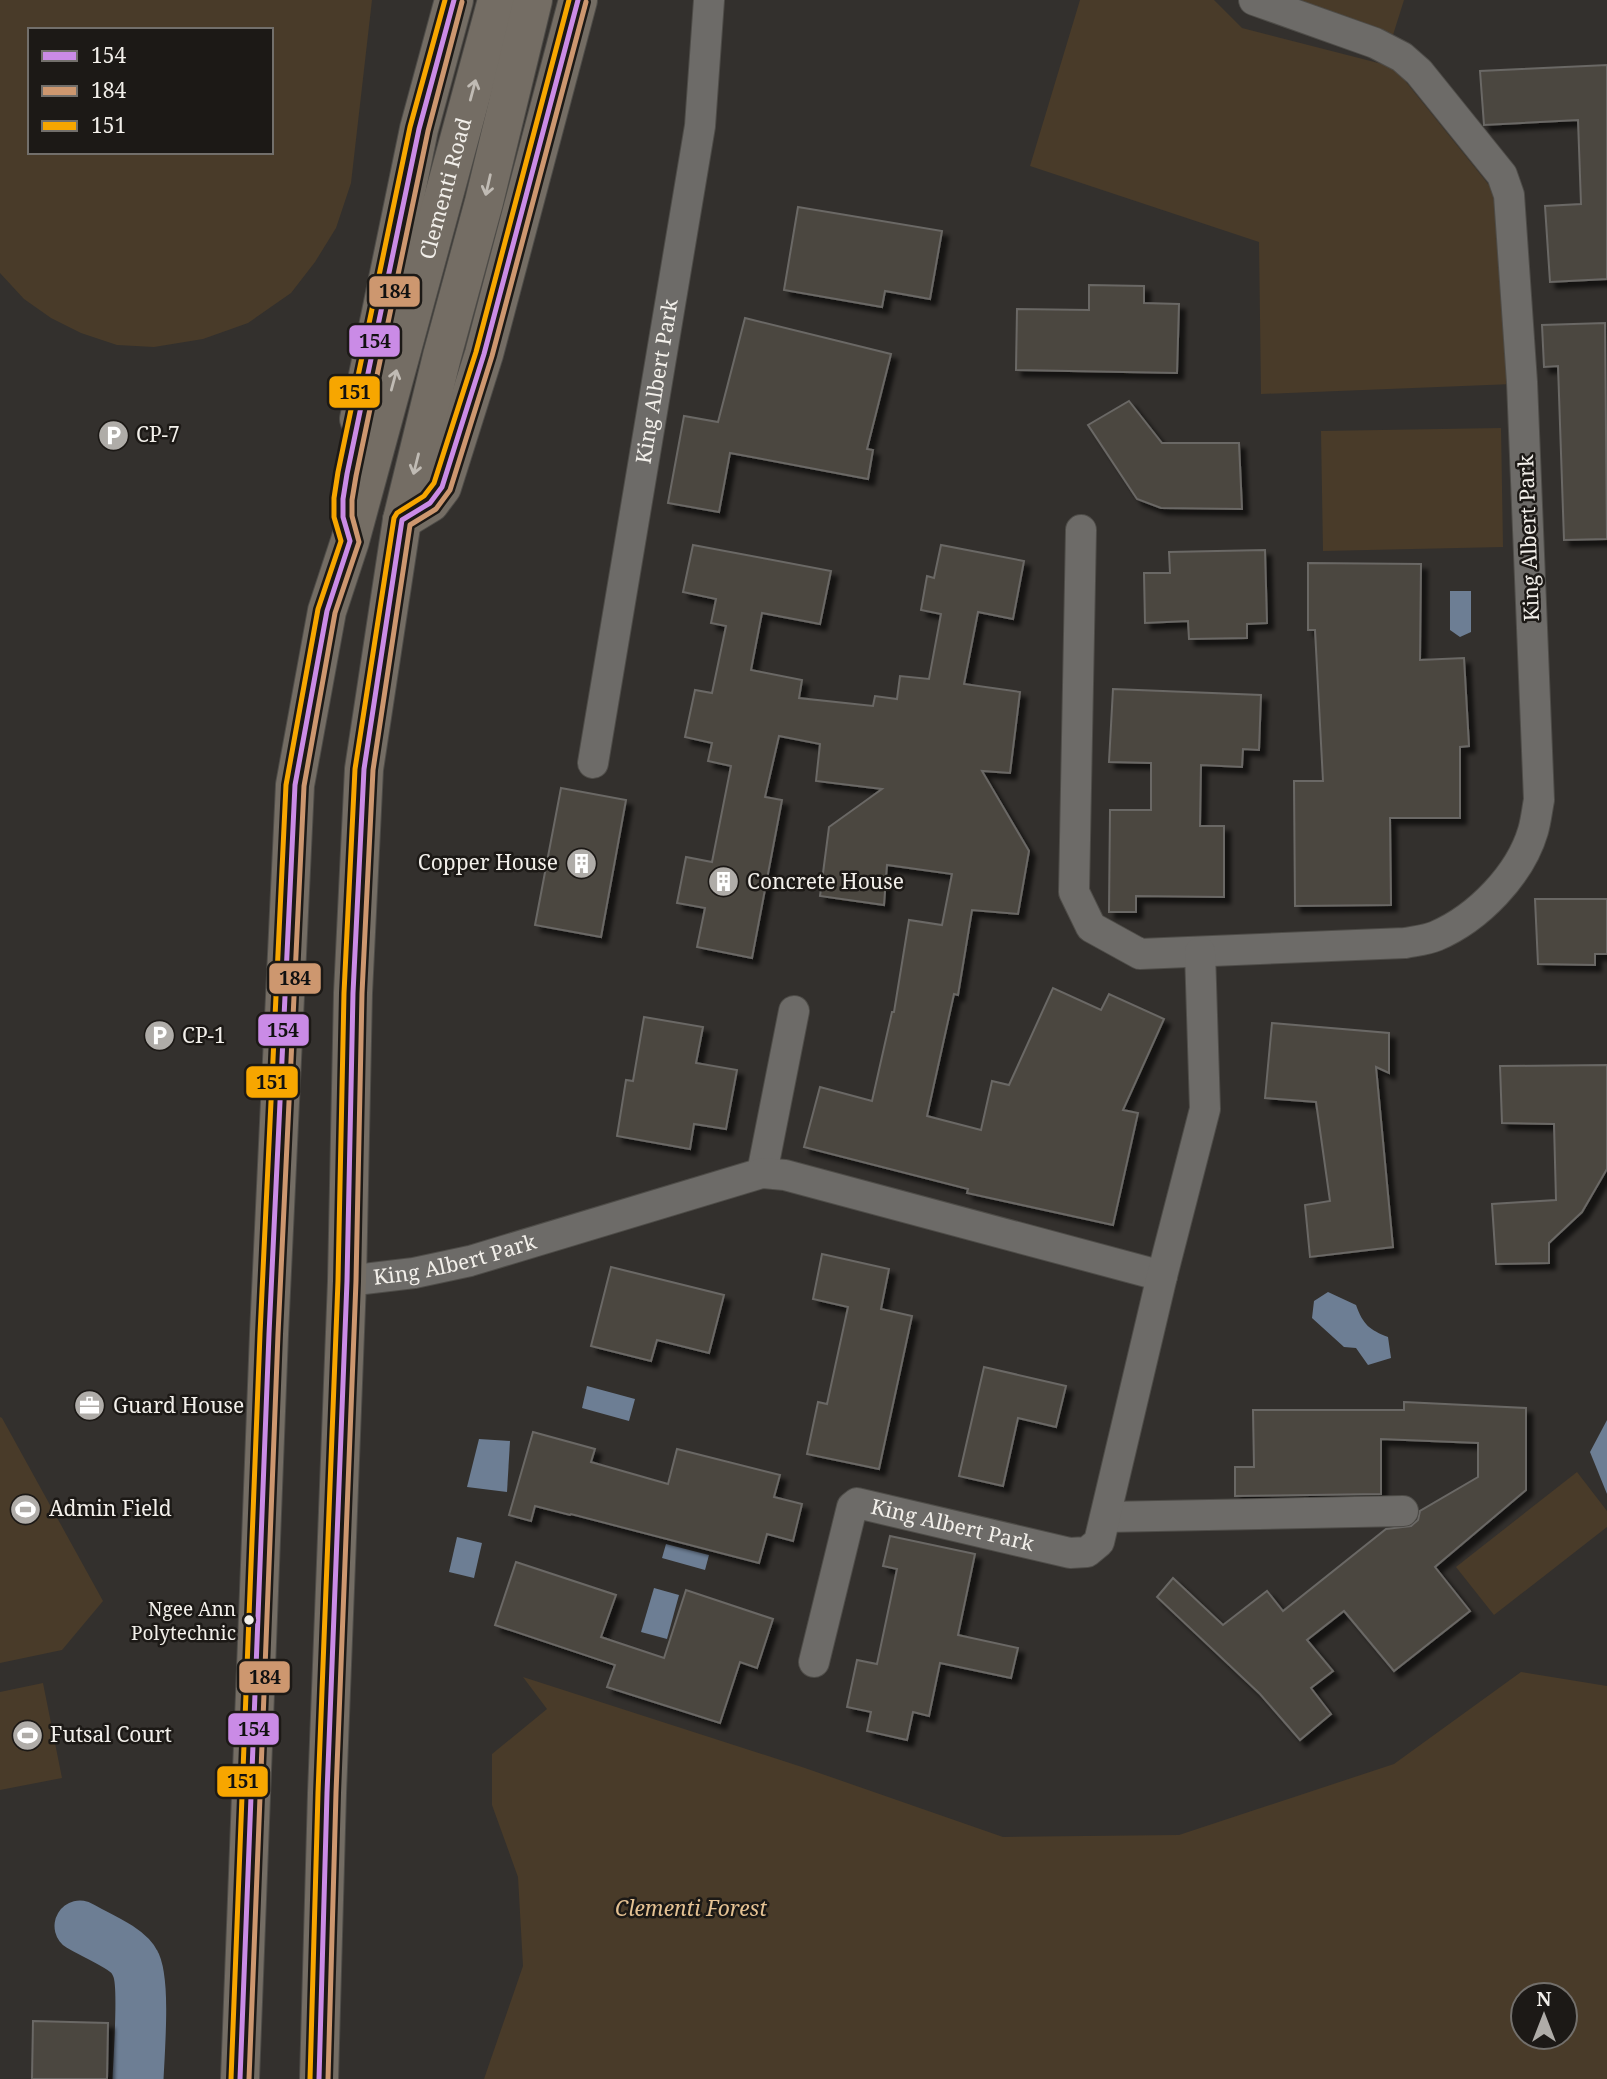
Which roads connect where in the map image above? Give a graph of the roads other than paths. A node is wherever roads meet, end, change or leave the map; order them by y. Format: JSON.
{"nodes":[{"id":1,"x":454,"y":0,"type":"edge"},
{"id":2,"x":497,"y":0,"type":"edge"},
{"id":3,"x":533,"y":0,"type":"edge"},
{"id":4,"x":578,"y":0,"type":"edge"},
{"id":5,"x":709,"y":0,"type":"edge"},
{"id":6,"x":1254,"y":0,"type":"edge"},
{"id":7,"x":402,"y":520,"type":"junction"},
{"id":8,"x":1081,"y":530,"type":"dead end"},
{"id":9,"x":350,"y":541,"type":"junction"},
{"id":10,"x":593,"y":763,"type":"dead end"},
{"id":11,"x":1200,"y":952,"type":"junction"},
{"id":12,"x":794,"y":1011,"type":"dead end"},
{"id":13,"x":762,"y":1173,"type":"junction"},
{"id":14,"x":1162,"y":1276,"type":"junction"},
{"id":15,"x":346,"y":1280,"type":"junction"},
{"id":16,"x":1403,"y":1511,"type":"dead end"},
{"id":17,"x":1106,"y":1517,"type":"junction"},
{"id":18,"x":814,"y":1662,"type":"dead end"},
{"id":19,"x":240,"y":2079,"type":"edge"},
{"id":20,"x":320,"y":2079,"type":"edge"}],
"edges":[{"from":1,"to":9,"type":"main road","name":"Clementi Road"},
{"from":9,"to":2,"type":"main road","name":"Clementi Road","one_way":true},
{"from":3,"to":7,"type":"main road","name":"Clementi Road","one_way":true},
{"from":4,"to":7,"type":"main road"},
{"from":5,"to":10,"type":"street","name":"King Albert Park"},
{"from":6,"to":11,"type":"street","name":"King Albert Park"},
{"from":7,"to":15,"type":"main road","name":"Clementi Road"},
{"from":8,"to":11,"type":"street","name":"King Albert Park"},
{"from":9,"to":19,"type":"main road","name":"Clementi Road"},
{"from":11,"to":14,"type":"street","name":"King Albert Park"},
{"from":12,"to":13,"type":"street"},
{"from":13,"to":14,"type":"street","name":"King Albert Park"},
{"from":13,"to":15,"type":"street","name":"King Albert Park"},
{"from":14,"to":17,"type":"street","name":"King Albert Park"},
{"from":15,"to":20,"type":"main road","name":"Clementi Road"},
{"from":16,"to":17,"type":"street"},
{"from":17,"to":18,"type":"street","name":"King Albert Park"}]}
